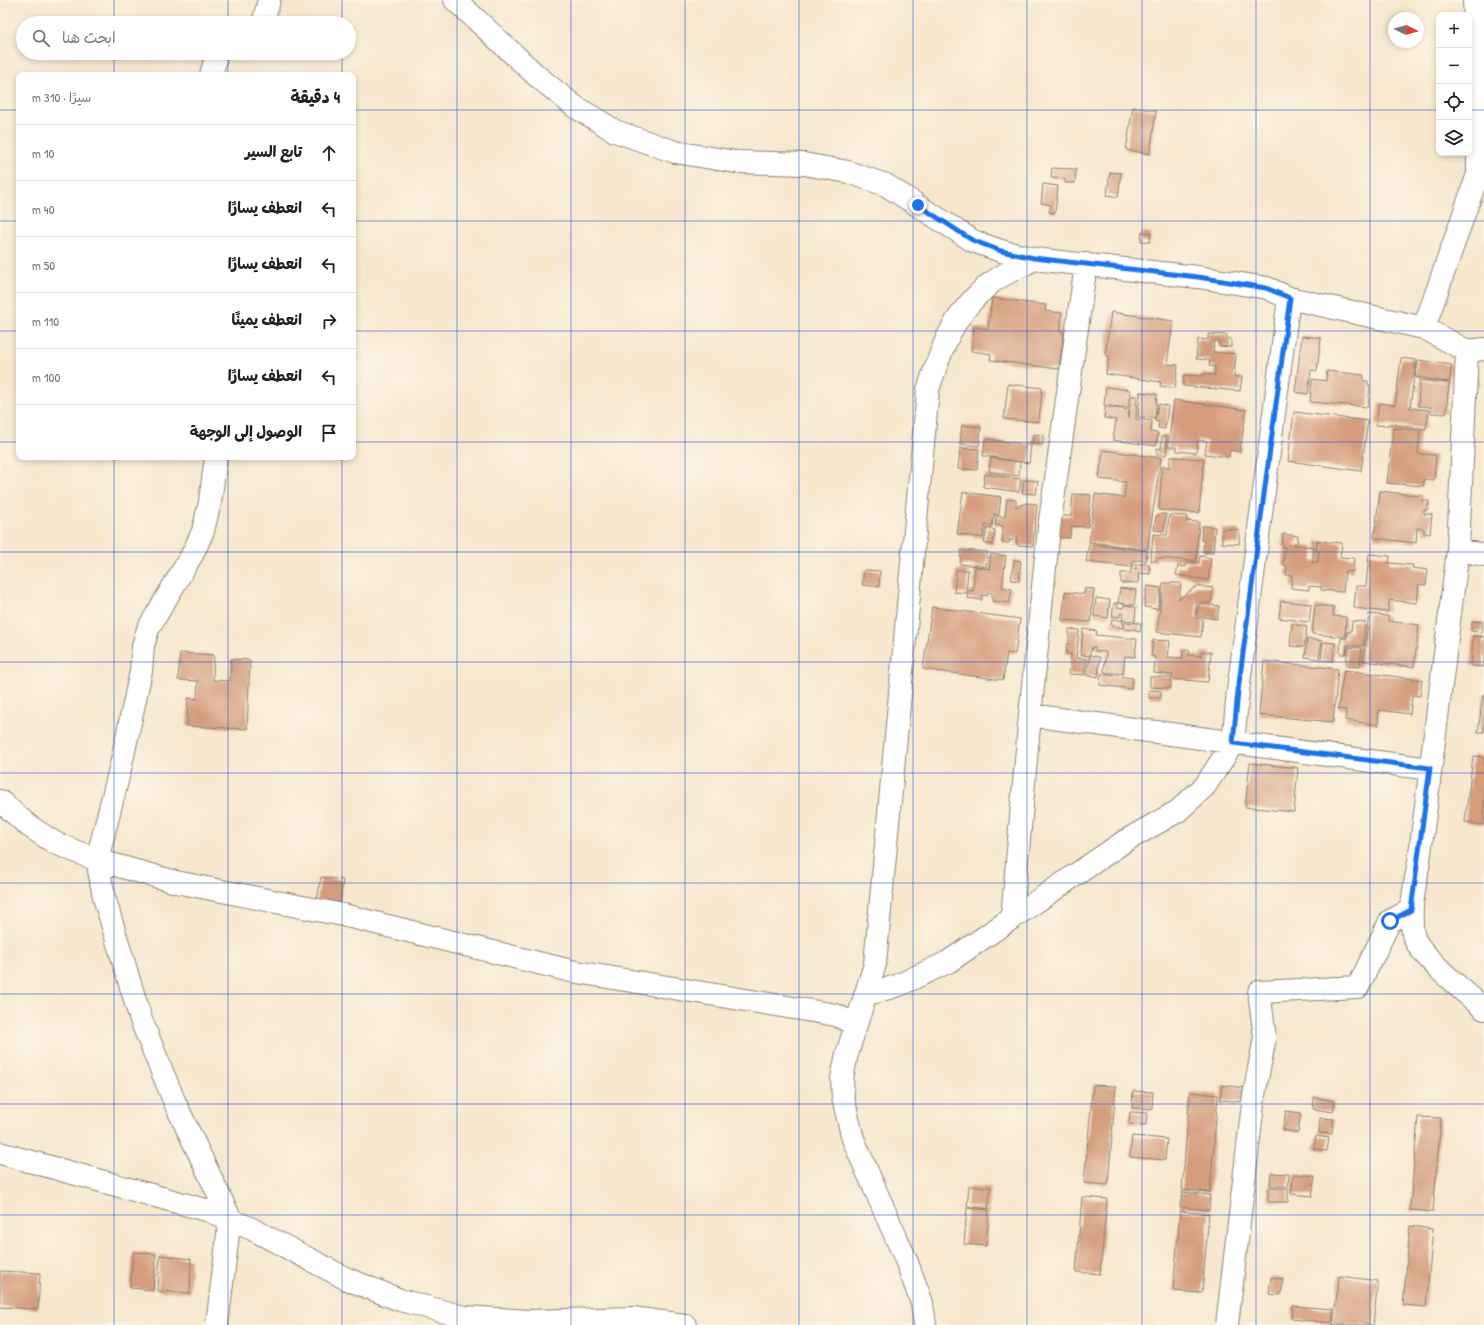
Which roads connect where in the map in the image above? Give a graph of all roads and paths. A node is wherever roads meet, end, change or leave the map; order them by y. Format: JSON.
{"nodes":[{"id":1,"x":269,"y":0,"type":"edge"},
{"id":2,"x":455,"y":0,"type":"edge"},
{"id":3,"x":1474,"y":0,"type":"edge"},
{"id":4,"x":265,"y":16,"type":"edge"},
{"id":5,"x":215,"y":60,"type":"edge"},
{"id":6,"x":213,"y":72,"type":"edge"},
{"id":7,"x":1034,"y":258,"type":"junction"},
{"id":8,"x":1086,"y":264,"type":"junction"},
{"id":9,"x":1290,"y":298,"type":"junction"},
{"id":10,"x":1424,"y":328,"type":"junction"},
{"id":11,"x":1475,"y":350,"type":"edge"},
{"id":12,"x":216,"y":460,"type":"edge"},
{"id":13,"x":1458,"y":550,"type":"junction"},
{"id":14,"x":1484,"y":555,"type":"edge"},
{"id":15,"x":1030,"y":715,"type":"junction"},
{"id":16,"x":1233,"y":743,"type":"junction"},
{"id":17,"x":1430,"y":768,"type":"junction"},
{"id":18,"x":0,"y":801,"type":"edge"},
{"id":19,"x":97,"y":860,"type":"junction"},
{"id":20,"x":1411,"y":910,"type":"junction"},
{"id":21,"x":1012,"y":918,"type":"junction"},
{"id":22,"x":865,"y":995,"type":"junction"},
{"id":23,"x":1484,"y":1009,"type":"edge"},
{"id":24,"x":856,"y":1025,"type":"junction"},
{"id":25,"x":0,"y":1153,"type":"edge"},
{"id":26,"x":230,"y":1218,"type":"junction"},
{"id":27,"x":464,"y":1321,"type":"edge"},
{"id":28,"x":632,"y":1322,"type":"edge"},
{"id":29,"x":217,"y":1325,"type":"edge"},
{"id":30,"x":685,"y":1325,"type":"edge"},
{"id":31,"x":925,"y":1325,"type":"edge"},
{"id":32,"x":1227,"y":1325,"type":"edge"}],
"edges":[{"from":1,"to":4,"type":"street"},
{"from":2,"to":7,"type":"street"},
{"from":3,"to":10,"type":"street"},
{"from":5,"to":6,"type":"street"},
{"from":7,"to":8,"type":"street"},
{"from":7,"to":22,"type":"street"},
{"from":8,"to":9,"type":"street"},
{"from":8,"to":15,"type":"street"},
{"from":9,"to":10,"type":"street"},
{"from":9,"to":16,"type":"street"},
{"from":10,"to":11,"type":"street"},
{"from":11,"to":13,"type":"street"},
{"from":12,"to":19,"type":"street"},
{"from":13,"to":14,"type":"street"},
{"from":13,"to":17,"type":"street"},
{"from":15,"to":16,"type":"street"},
{"from":15,"to":21,"type":"street"},
{"from":16,"to":17,"type":"street"},
{"from":16,"to":21,"type":"street"},
{"from":17,"to":20,"type":"street"},
{"from":18,"to":19,"type":"street"},
{"from":19,"to":24,"type":"street"},
{"from":19,"to":26,"type":"street"},
{"from":20,"to":23,"type":"street"},
{"from":20,"to":32,"type":"street"},
{"from":21,"to":22,"type":"street"},
{"from":22,"to":24,"type":"street"},
{"from":24,"to":31,"type":"street"},
{"from":25,"to":26,"type":"street"},
{"from":26,"to":27,"type":"street"},
{"from":26,"to":29,"type":"street"},
{"from":27,"to":28,"type":"street"},
{"from":28,"to":30,"type":"street"}]}
